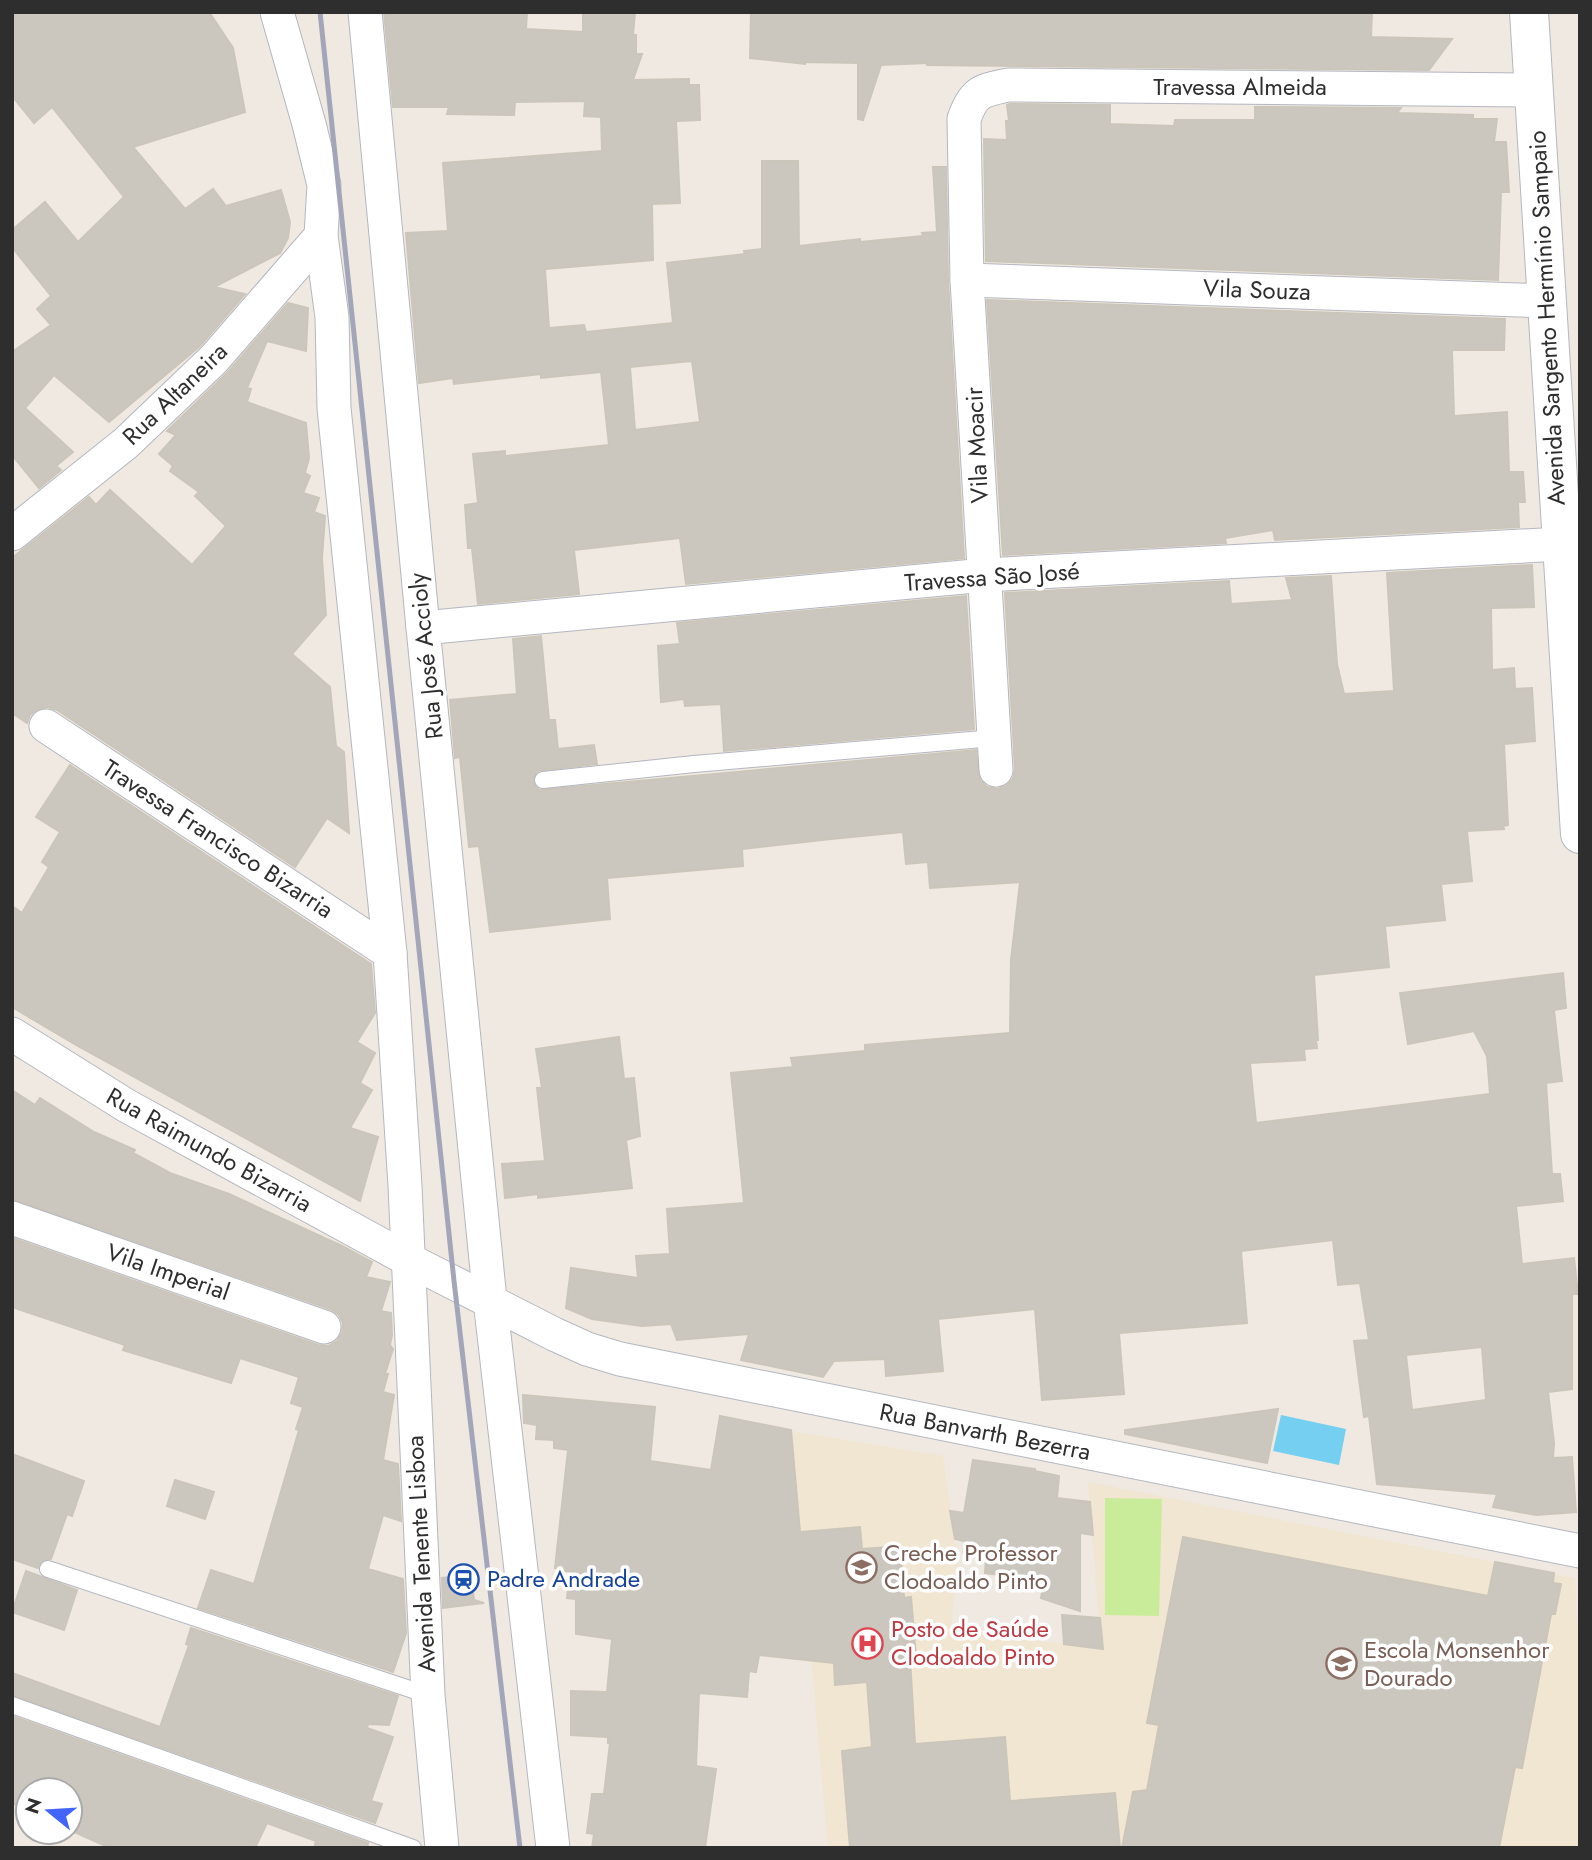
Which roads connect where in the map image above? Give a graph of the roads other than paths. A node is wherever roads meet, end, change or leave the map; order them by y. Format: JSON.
{"nodes":[{"id":1,"x":277,"y":12,"type":"edge"},
{"id":2,"x":365,"y":12,"type":"edge"},
{"id":3,"x":1529,"y":12,"type":"edge"},
{"id":4,"x":1533,"y":90,"type":"junction"},
{"id":5,"x":964,"y":119,"type":"joint"},
{"id":6,"x":321,"y":236,"type":"junction"},
{"id":7,"x":967,"y":280,"type":"junction"},
{"id":8,"x":1548,"y":301,"type":"junction"},
{"id":9,"x":1568,"y":463,"type":"edge"},
{"id":10,"x":12,"y":534,"type":"edge"},
{"id":11,"x":1561,"y":544,"type":"junction"},
{"id":12,"x":985,"y":576,"type":"junction"},
{"id":13,"x":1573,"y":621,"type":"edge"},
{"id":14,"x":423,"y":628,"type":"junction"},
{"id":15,"x":46,"y":726,"type":"dead end"},
{"id":16,"x":995,"y":754,"type":"joint"},
{"id":17,"x":543,"y":780,"type":"dead end"},
{"id":18,"x":1580,"y":834,"type":"edge"},
{"id":19,"x":390,"y":953,"type":"junction"},
{"id":20,"x":12,"y":1034,"type":"edge"},
{"id":21,"x":12,"y":1218,"type":"edge"},
{"id":22,"x":409,"y":1260,"type":"junction"},
{"id":23,"x":491,"y":1300,"type":"junction"},
{"id":24,"x":324,"y":1327,"type":"dead end"},
{"id":25,"x":1580,"y":1551,"type":"edge"},
{"id":26,"x":48,"y":1569,"type":"dead end"},
{"id":27,"x":428,"y":1695,"type":"junction"},
{"id":28,"x":12,"y":1705,"type":"edge"},
{"id":29,"x":413,"y":1848,"type":"edge"},
{"id":30,"x":442,"y":1848,"type":"edge"},
{"id":31,"x":552,"y":1848,"type":"edge"}],
"edges":[{"from":1,"to":6,"type":"street"},
{"from":2,"to":14,"type":"street","name":"Rua José Accioly"},
{"from":3,"to":4,"type":"main road","name":"Avenida Sargento Hermínio Sampaio"},
{"from":4,"to":5,"type":"street","name":"Travessa Almeida"},
{"from":4,"to":8,"type":"main road","name":"Avenida Sargento Hermínio Sampaio"},
{"from":5,"to":7,"type":"street","name":"Vila Moacir"},
{"from":6,"to":10,"type":"street","name":"Rua Altaneira"},
{"from":6,"to":19,"type":"street"},
{"from":7,"to":8,"type":"street","name":"Vila Souza"},
{"from":7,"to":12,"type":"street","name":"Vila Moacir"},
{"from":8,"to":9,"type":"main road","name":"Avenida Sargento Hermínio Sampaio"},
{"from":9,"to":11,"type":"main road","name":"Avenida Sargento Hermínio Sampaio"},
{"from":11,"to":12,"type":"street","name":"Travessa São José"},
{"from":11,"to":13,"type":"main road","name":"Avenida Sargento Hermínio Sampaio"},
{"from":12,"to":14,"type":"street","name":"Travessa São José"},
{"from":12,"to":16,"type":"street","name":"Vila Moacir"},
{"from":13,"to":18,"type":"main road","name":"Avenida Sargento Hermínio Sampaio"},
{"from":14,"to":23,"type":"street","name":"Rua José Accioly"},
{"from":15,"to":19,"type":"street","name":"Travessa Francisco Bizarria"},
{"from":16,"to":17,"type":"lane"},
{"from":19,"to":22,"type":"street"},
{"from":20,"to":22,"type":"street","name":"Rua Raimundo Bizarria"},
{"from":21,"to":24,"type":"street","name":"Vila Imperial"},
{"from":22,"to":23,"type":"street","name":"Rua Banvarth Bezerra"},
{"from":22,"to":27,"type":"street","name":"Avenida Tenente Lisboa"},
{"from":23,"to":25,"type":"street","name":"Rua Banvarth Bezerra"},
{"from":23,"to":31,"type":"street"},
{"from":26,"to":27,"type":"lane"},
{"from":27,"to":30,"type":"street","name":"Avenida Tenente Lisboa"},
{"from":28,"to":29,"type":"lane"}]}
